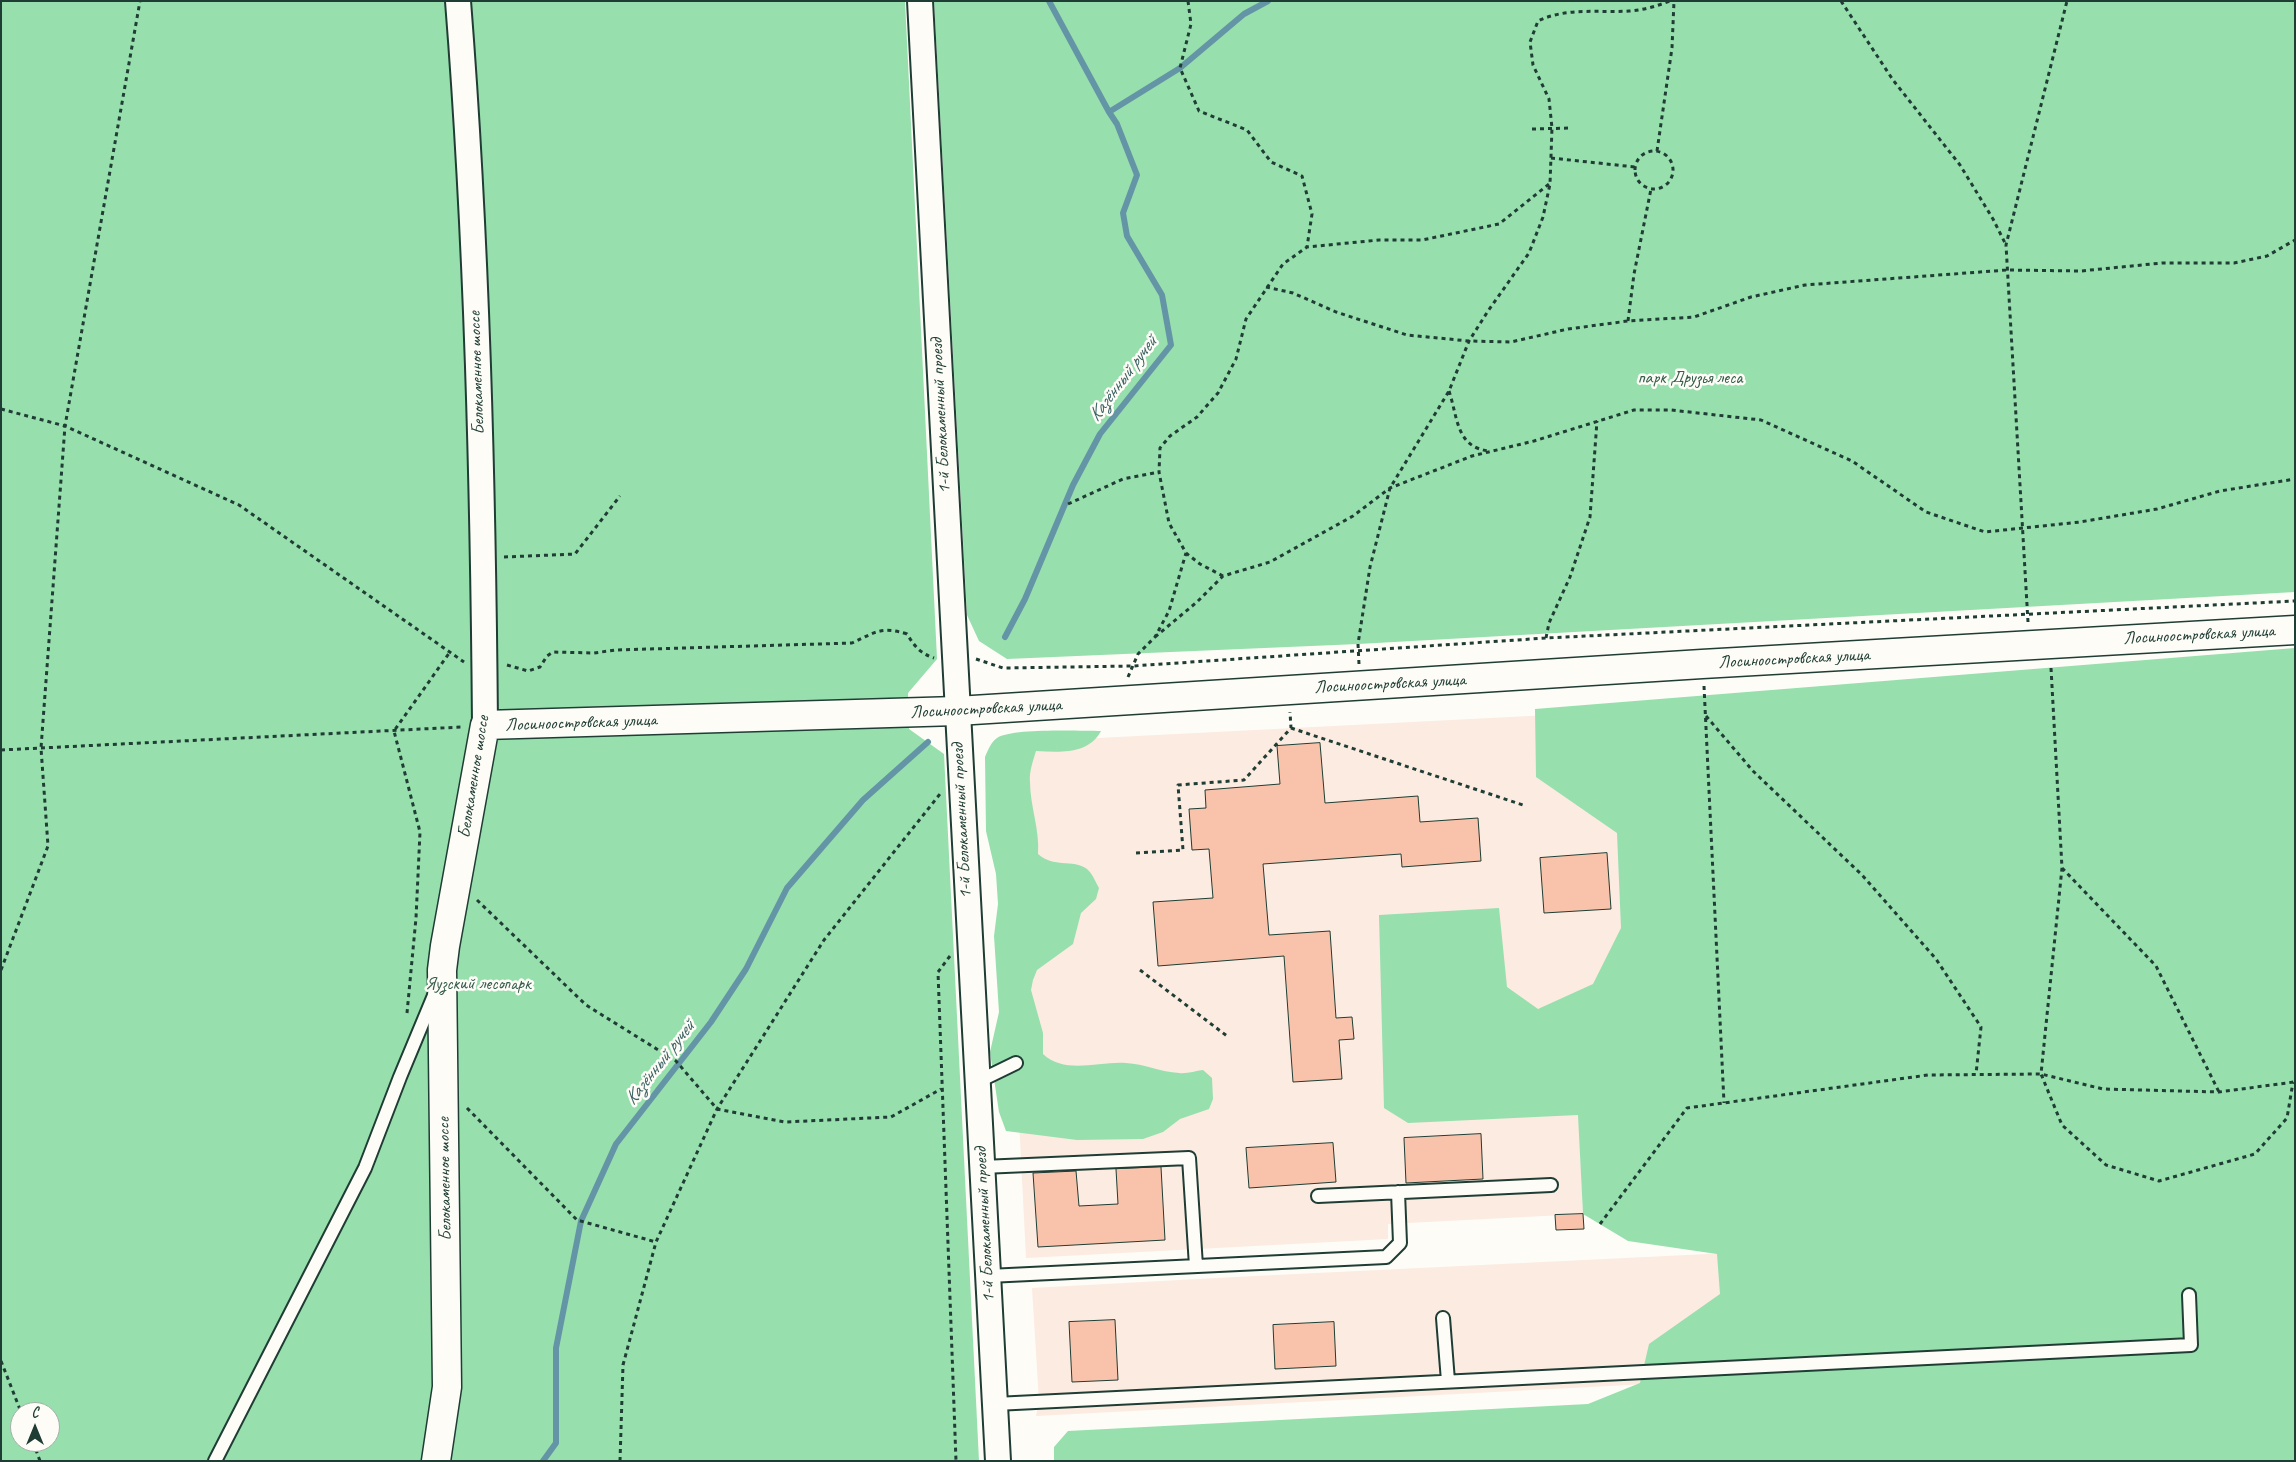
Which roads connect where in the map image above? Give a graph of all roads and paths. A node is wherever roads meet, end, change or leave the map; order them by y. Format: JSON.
{"nodes":[{"id":1,"x":140,"y":1,"type":"edge"},
{"id":2,"x":458,"y":1,"type":"edge"},
{"id":3,"x":920,"y":1,"type":"edge"},
{"id":4,"x":1188,"y":1,"type":"edge"},
{"id":5,"x":1672,"y":1,"type":"edge"},
{"id":6,"x":1841,"y":1,"type":"edge"},
{"id":7,"x":2068,"y":1,"type":"edge"},
{"id":8,"x":1532,"y":128,"type":"dead end"},
{"id":9,"x":1552,"y":128,"type":"junction"},
{"id":10,"x":1571,"y":128,"type":"dead end"},
{"id":11,"x":1657,"y":151,"type":"junction"},
{"id":12,"x":1551,"y":158,"type":"junction"},
{"id":13,"x":1635,"y":167,"type":"junction"},
{"id":14,"x":1550,"y":184,"type":"junction"},
{"id":15,"x":1651,"y":189,"type":"junction"},
{"id":16,"x":2295,"y":240,"type":"edge"},
{"id":17,"x":2006,"y":246,"type":"junction"},
{"id":18,"x":1307,"y":247,"type":"junction"},
{"id":19,"x":2007,"y":270,"type":"junction"},
{"id":20,"x":1266,"y":287,"type":"junction"},
{"id":21,"x":1628,"y":321,"type":"junction"},
{"id":22,"x":1469,"y":341,"type":"junction"},
{"id":23,"x":1449,"y":390,"type":"junction"},
{"id":24,"x":1,"y":409,"type":"edge"},
{"id":25,"x":1597,"y":421,"type":"junction"},
{"id":26,"x":65,"y":426,"type":"junction"},
{"id":27,"x":1494,"y":451,"type":"junction"},
{"id":28,"x":1159,"y":472,"type":"junction"},
{"id":29,"x":2295,"y":480,"type":"edge"},
{"id":30,"x":1390,"y":488,"type":"junction"},
{"id":31,"x":620,"y":496,"type":"dead end"},
{"id":32,"x":1068,"y":504,"type":"dead end"},
{"id":33,"x":2023,"y":528,"type":"junction"},
{"id":34,"x":1186,"y":552,"type":"junction"},
{"id":35,"x":483,"y":557,"type":"junction"},
{"id":36,"x":1223,"y":576,"type":"junction"},
{"id":37,"x":2295,"y":601,"type":"edge"},
{"id":38,"x":2027,"y":608,"type":"dead end"},
{"id":39,"x":2295,"y":630,"type":"edge"},
{"id":40,"x":1156,"y":637,"type":"junction"},
{"id":41,"x":1546,"y":638,"type":"junction"},
{"id":42,"x":1358,"y":651,"type":"junction"},
{"id":43,"x":450,"y":652,"type":"junction"},
{"id":44,"x":973,"y":658,"type":"dead end"},
{"id":45,"x":937,"y":659,"type":"dead end"},
{"id":46,"x":466,"y":664,"type":"dead end"},
{"id":47,"x":503,"y":664,"type":"dead end"},
{"id":48,"x":1702,"y":664,"type":"junction"},
{"id":49,"x":1133,"y":666,"type":"junction"},
{"id":50,"x":2052,"y":668,"type":"dead end"},
{"id":51,"x":1362,"y":686,"type":"junction"},
{"id":52,"x":957,"y":711,"type":"junction"},
{"id":53,"x":1706,"y":716,"type":"junction"},
{"id":54,"x":485,"y":725,"type":"junction"},
{"id":55,"x":394,"y":730,"type":"junction"},
{"id":56,"x":41,"y":748,"type":"junction"},
{"id":57,"x":1,"y":750,"type":"edge"},
{"id":58,"x":959,"y":770,"type":"junction"},
{"id":59,"x":1523,"y":805,"type":"dead end"},
{"id":60,"x":1136,"y":853,"type":"dead end"},
{"id":61,"x":2062,"y":868,"type":"junction"},
{"id":62,"x":457,"y":880,"type":"junction"},
{"id":63,"x":968,"y":932,"type":"junction"},
{"id":64,"x":1,"y":970,"type":"edge"},
{"id":65,"x":442,"y":970,"type":"junction"},
{"id":66,"x":1140,"y":970,"type":"dead end"},
{"id":67,"x":406,"y":1020,"type":"dead end"},
{"id":68,"x":1227,"y":1036,"type":"dead end"},
{"id":69,"x":1016,"y":1063,"type":"dead end"},
{"id":70,"x":1976,"y":1074,"type":"junction"},
{"id":71,"x":2041,"y":1074,"type":"junction"},
{"id":72,"x":977,"y":1082,"type":"junction"},
{"id":73,"x":2294,"y":1082,"type":"edge"},
{"id":74,"x":941,"y":1089,"type":"junction"},
{"id":75,"x":2219,"y":1092,"type":"junction"},
{"id":76,"x":462,"y":1103,"type":"dead end"},
{"id":77,"x":1724,"y":1103,"type":"junction"},
{"id":78,"x":717,"y":1110,"type":"junction"},
{"id":79,"x":982,"y":1167,"type":"junction"},
{"id":80,"x":1551,"y":1185,"type":"dead end"},
{"id":81,"x":1398,"y":1192,"type":"junction"},
{"id":82,"x":1318,"y":1196,"type":"dead end"},
{"id":83,"x":1600,"y":1224,"type":"dead end"},
{"id":84,"x":656,"y":1242,"type":"junction"},
{"id":85,"x":1196,"y":1266,"type":"junction"},
{"id":86,"x":988,"y":1276,"type":"junction"},
{"id":87,"x":2189,"y":1295,"type":"dead end"},
{"id":88,"x":1443,"y":1318,"type":"dead end"},
{"id":89,"x":1,"y":1361,"type":"edge"},
{"id":90,"x":1448,"y":1381,"type":"junction"},
{"id":91,"x":17,"y":1402,"type":"edge"},
{"id":92,"x":995,"y":1404,"type":"junction"},
{"id":93,"x":214,"y":1461,"type":"edge"},
{"id":94,"x":436,"y":1461,"type":"edge"},
{"id":95,"x":620,"y":1461,"type":"edge"},
{"id":96,"x":956,"y":1461,"type":"edge"},
{"id":97,"x":998,"y":1461,"type":"edge"}],
"edges":[{"from":1,"to":26,"type":"path"},
{"from":2,"to":35,"type":"street","name":"Белокаменное шоссе"},
{"from":3,"to":52,"type":"street","name":"1-й Белокаменный проезд"},
{"from":4,"to":18,"type":"path"},
{"from":5,"to":9,"type":"path"},
{"from":5,"to":11,"type":"path"},
{"from":6,"to":17,"type":"path"},
{"from":7,"to":17,"type":"path"},
{"from":8,"to":9,"type":"path"},
{"from":9,"to":10,"type":"path"},
{"from":9,"to":12,"type":"path"},
{"from":11,"to":13,"type":"path"},
{"from":11,"to":15,"type":"path"},
{"from":12,"to":13,"type":"path"},
{"from":12,"to":14,"type":"path"},
{"from":13,"to":15,"type":"path"},
{"from":14,"to":18,"type":"path"},
{"from":14,"to":22,"type":"path"},
{"from":15,"to":21,"type":"path"},
{"from":16,"to":19,"type":"path"},
{"from":17,"to":19,"type":"path"},
{"from":18,"to":20,"type":"path"},
{"from":19,"to":21,"type":"path"},
{"from":19,"to":33,"type":"path"},
{"from":20,"to":22,"type":"path"},
{"from":20,"to":28,"type":"path"},
{"from":21,"to":22,"type":"path"},
{"from":22,"to":23,"type":"path"},
{"from":23,"to":27,"type":"path"},
{"from":23,"to":30,"type":"path"},
{"from":24,"to":26,"type":"path"},
{"from":25,"to":27,"type":"path"},
{"from":25,"to":33,"type":"path"},
{"from":25,"to":41,"type":"path"},
{"from":26,"to":43,"type":"path"},
{"from":26,"to":56,"type":"path"},
{"from":27,"to":30,"type":"path"},
{"from":28,"to":32,"type":"path"},
{"from":28,"to":34,"type":"path"},
{"from":29,"to":33,"type":"path"},
{"from":30,"to":36,"type":"path"},
{"from":30,"to":42,"type":"path"},
{"from":31,"to":35,"type":"path"},
{"from":33,"to":38,"type":"path"},
{"from":34,"to":36,"type":"path"},
{"from":34,"to":40,"type":"path"},
{"from":35,"to":54,"type":"street","name":"Белокаменное шоссе"},
{"from":36,"to":40,"type":"path"},
{"from":37,"to":41,"type":"path"},
{"from":39,"to":48,"type":"street","name":"Лосиноостровская улица"},
{"from":40,"to":49,"type":"path"},
{"from":41,"to":42,"type":"path"},
{"from":42,"to":49,"type":"path"},
{"from":42,"to":51,"type":"path"},
{"from":43,"to":46,"type":"path"},
{"from":43,"to":55,"type":"path"},
{"from":44,"to":49,"type":"path"},
{"from":45,"to":47,"type":"path"},
{"from":48,"to":51,"type":"street","name":"Лосиноостровская улица"},
{"from":48,"to":53,"type":"path"},
{"from":50,"to":61,"type":"path"},
{"from":51,"to":52,"type":"street","name":"Лосиноостровская улица"},
{"from":52,"to":54,"type":"street","name":"Лосиноостровская улица"},
{"from":52,"to":58,"type":"street","name":"1-й Белокаменный проезд"},
{"from":53,"to":70,"type":"path"},
{"from":53,"to":77,"type":"path"},
{"from":54,"to":55,"type":"path"},
{"from":54,"to":62,"type":"street","name":"Белокаменное шоссе"},
{"from":55,"to":56,"type":"path"},
{"from":55,"to":67,"type":"path"},
{"from":56,"to":57,"type":"path"},
{"from":56,"to":64,"type":"path"},
{"from":58,"to":63,"type":"street","name":"1-й Белокаменный проезд"},
{"from":58,"to":78,"type":"path"},
{"from":59,"to":60,"type":"path"},
{"from":61,"to":71,"type":"path"},
{"from":61,"to":75,"type":"path"},
{"from":62,"to":65,"type":"street","name":"Белокаменное шоссе"},
{"from":62,"to":78,"type":"path"},
{"from":63,"to":72,"type":"street","name":"1-й Белокаменный проезд"},
{"from":63,"to":74,"type":"path"},
{"from":65,"to":93,"type":"lane"},
{"from":65,"to":94,"type":"street","name":"Белокаменное шоссе"},
{"from":66,"to":68,"type":"path"},
{"from":69,"to":72,"type":"lane"},
{"from":70,"to":71,"type":"path"},
{"from":70,"to":77,"type":"path"},
{"from":71,"to":73,"type":"path"},
{"from":71,"to":75,"type":"path"},
{"from":72,"to":79,"type":"street","name":"1-й Белокаменный проезд"},
{"from":73,"to":75,"type":"path"},
{"from":74,"to":78,"type":"path"},
{"from":74,"to":96,"type":"path"},
{"from":76,"to":84,"type":"path"},
{"from":77,"to":83,"type":"path"},
{"from":78,"to":84,"type":"path"},
{"from":79,"to":85,"type":"lane"},
{"from":79,"to":86,"type":"street","name":"1-й Белокаменный проезд"},
{"from":80,"to":81,"type":"lane"},
{"from":81,"to":82,"type":"lane"},
{"from":81,"to":85,"type":"lane"},
{"from":84,"to":95,"type":"path"},
{"from":85,"to":86,"type":"lane"},
{"from":86,"to":92,"type":"street","name":"1-й Белокаменный проезд"},
{"from":87,"to":90,"type":"lane"},
{"from":88,"to":90,"type":"lane"},
{"from":89,"to":91,"type":"path"},
{"from":90,"to":92,"type":"lane"},
{"from":92,"to":97,"type":"street","name":"1-й Белокаменный проезд"}]}
